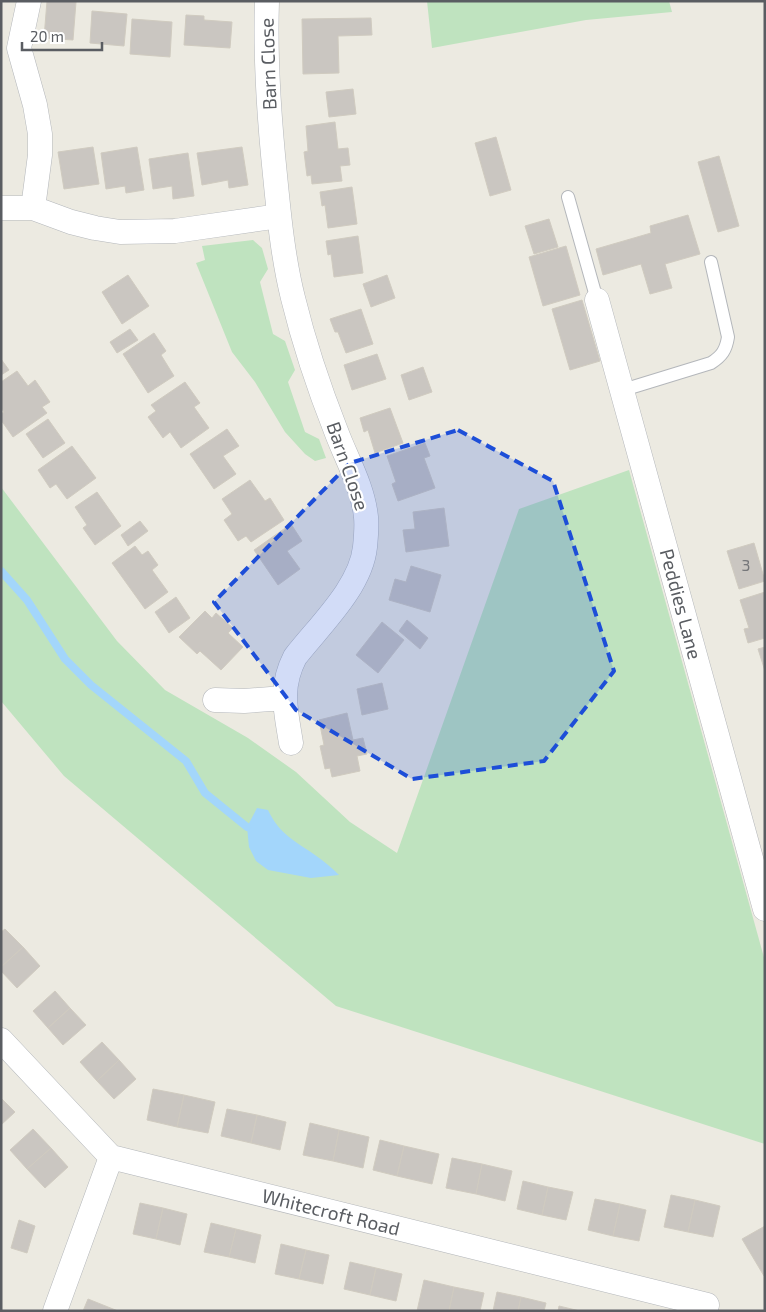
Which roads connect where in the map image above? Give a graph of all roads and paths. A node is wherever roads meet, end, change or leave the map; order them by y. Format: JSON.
{"nodes":[{"id":1,"x":29,"y":1,"type":"edge"},
{"id":2,"x":267,"y":1,"type":"edge"},
{"id":3,"x":10,"y":46,"type":"edge"},
{"id":4,"x":568,"y":197,"type":"dead end"},
{"id":5,"x":1,"y":208,"type":"edge"},
{"id":6,"x":33,"y":208,"type":"junction"},
{"id":7,"x":279,"y":216,"type":"junction"},
{"id":8,"x":711,"y":262,"type":"dead end"},
{"id":9,"x":597,"y":300,"type":"joint"},
{"id":10,"x":623,"y":390,"type":"junction"},
{"id":11,"x":284,"y":698,"type":"junction"},
{"id":12,"x":215,"y":700,"type":"dead end"},
{"id":13,"x":291,"y":744,"type":"dead end"},
{"id":14,"x":765,"y":909,"type":"edge"},
{"id":15,"x":1,"y":1040,"type":"edge"},
{"id":16,"x":111,"y":1157,"type":"junction"},
{"id":17,"x":707,"y":1305,"type":"dead end"},
{"id":18,"x":55,"y":1311,"type":"edge"}],
"edges":[{"from":1,"to":3,"type":"street"},
{"from":2,"to":7,"type":"street","name":"Barn Close"},
{"from":3,"to":6,"type":"street"},
{"from":4,"to":9,"type":"lane"},
{"from":5,"to":6,"type":"street"},
{"from":6,"to":7,"type":"street"},
{"from":7,"to":11,"type":"street","name":"Barn Close"},
{"from":8,"to":10,"type":"lane"},
{"from":9,"to":10,"type":"street","name":"Peddies Lane"},
{"from":10,"to":14,"type":"street","name":"Peddies Lane"},
{"from":11,"to":12,"type":"street"},
{"from":11,"to":13,"type":"street","name":"Barn Close"},
{"from":15,"to":16,"type":"street"},
{"from":16,"to":17,"type":"street","name":"Whitecroft Road"},
{"from":16,"to":18,"type":"street"}]}
